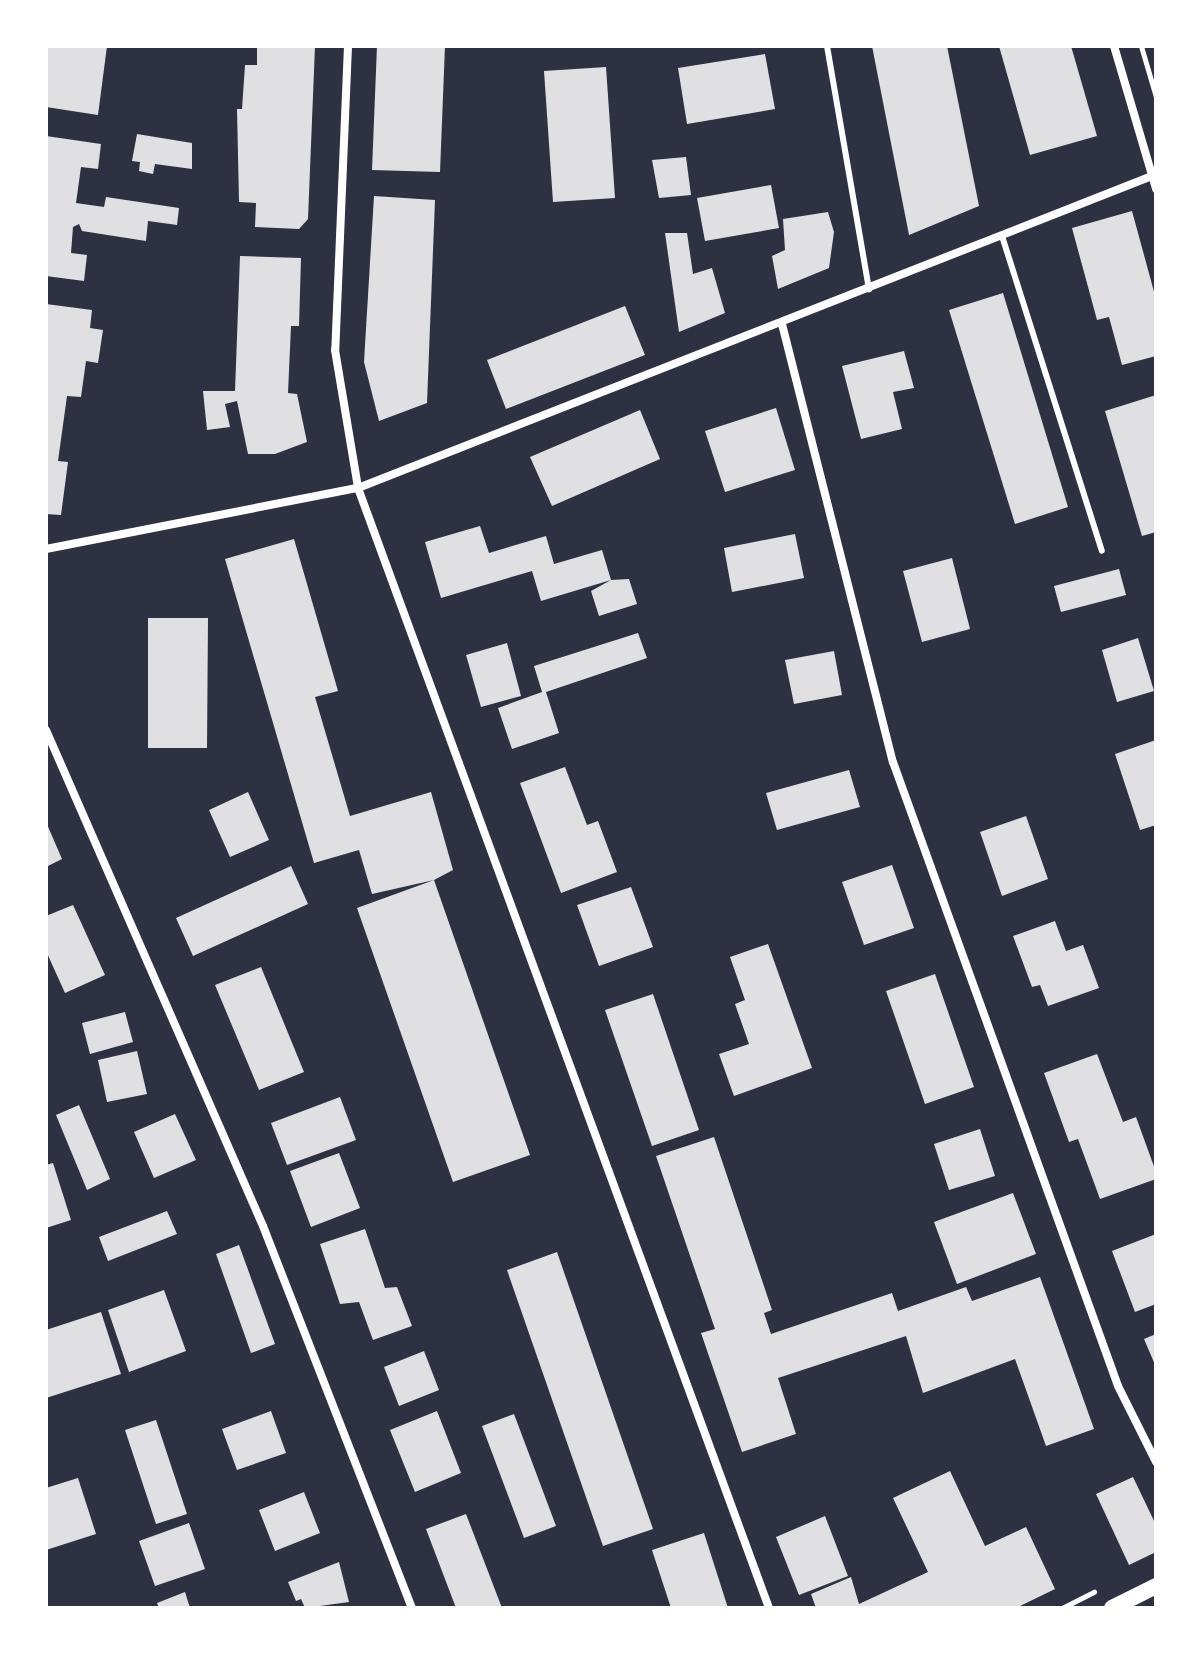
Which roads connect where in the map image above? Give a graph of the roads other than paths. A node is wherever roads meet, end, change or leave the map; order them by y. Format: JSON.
{"nodes":[{"id":1,"x":348,"y":46,"type":"edge"},
{"id":2,"x":827,"y":46,"type":"edge"},
{"id":3,"x":1114,"y":46,"type":"edge"},
{"id":4,"x":1154,"y":176,"type":"edge"},
{"id":5,"x":1156,"y":189,"type":"edge"},
{"id":6,"x":1002,"y":236,"type":"junction"},
{"id":7,"x":869,"y":289,"type":"junction"},
{"id":8,"x":782,"y":324,"type":"junction"},
{"id":9,"x":358,"y":488,"type":"junction"},
{"id":10,"x":46,"y":549,"type":"edge"},
{"id":11,"x":1102,"y":551,"type":"dead end"},
{"id":12,"x":46,"y":730,"type":"edge"},
{"id":13,"x":1156,"y":1462,"type":"edge"},
{"id":14,"x":1156,"y":1586,"type":"edge"},
{"id":15,"x":412,"y":1608,"type":"edge"},
{"id":16,"x":769,"y":1608,"type":"edge"},
{"id":17,"x":1112,"y":1608,"type":"edge"}],
"edges":[{"from":1,"to":9,"type":"street"},
{"from":2,"to":7,"type":"lane"},
{"from":3,"to":4,"type":"street"},
{"from":4,"to":5,"type":"street"},
{"from":4,"to":6,"type":"street"},
{"from":6,"to":7,"type":"street"},
{"from":6,"to":11,"type":"lane"},
{"from":7,"to":8,"type":"street"},
{"from":8,"to":9,"type":"street"},
{"from":8,"to":13,"type":"street"},
{"from":9,"to":10,"type":"street"},
{"from":9,"to":16,"type":"street"},
{"from":12,"to":15,"type":"street"},
{"from":14,"to":17,"type":"main road"}]}
